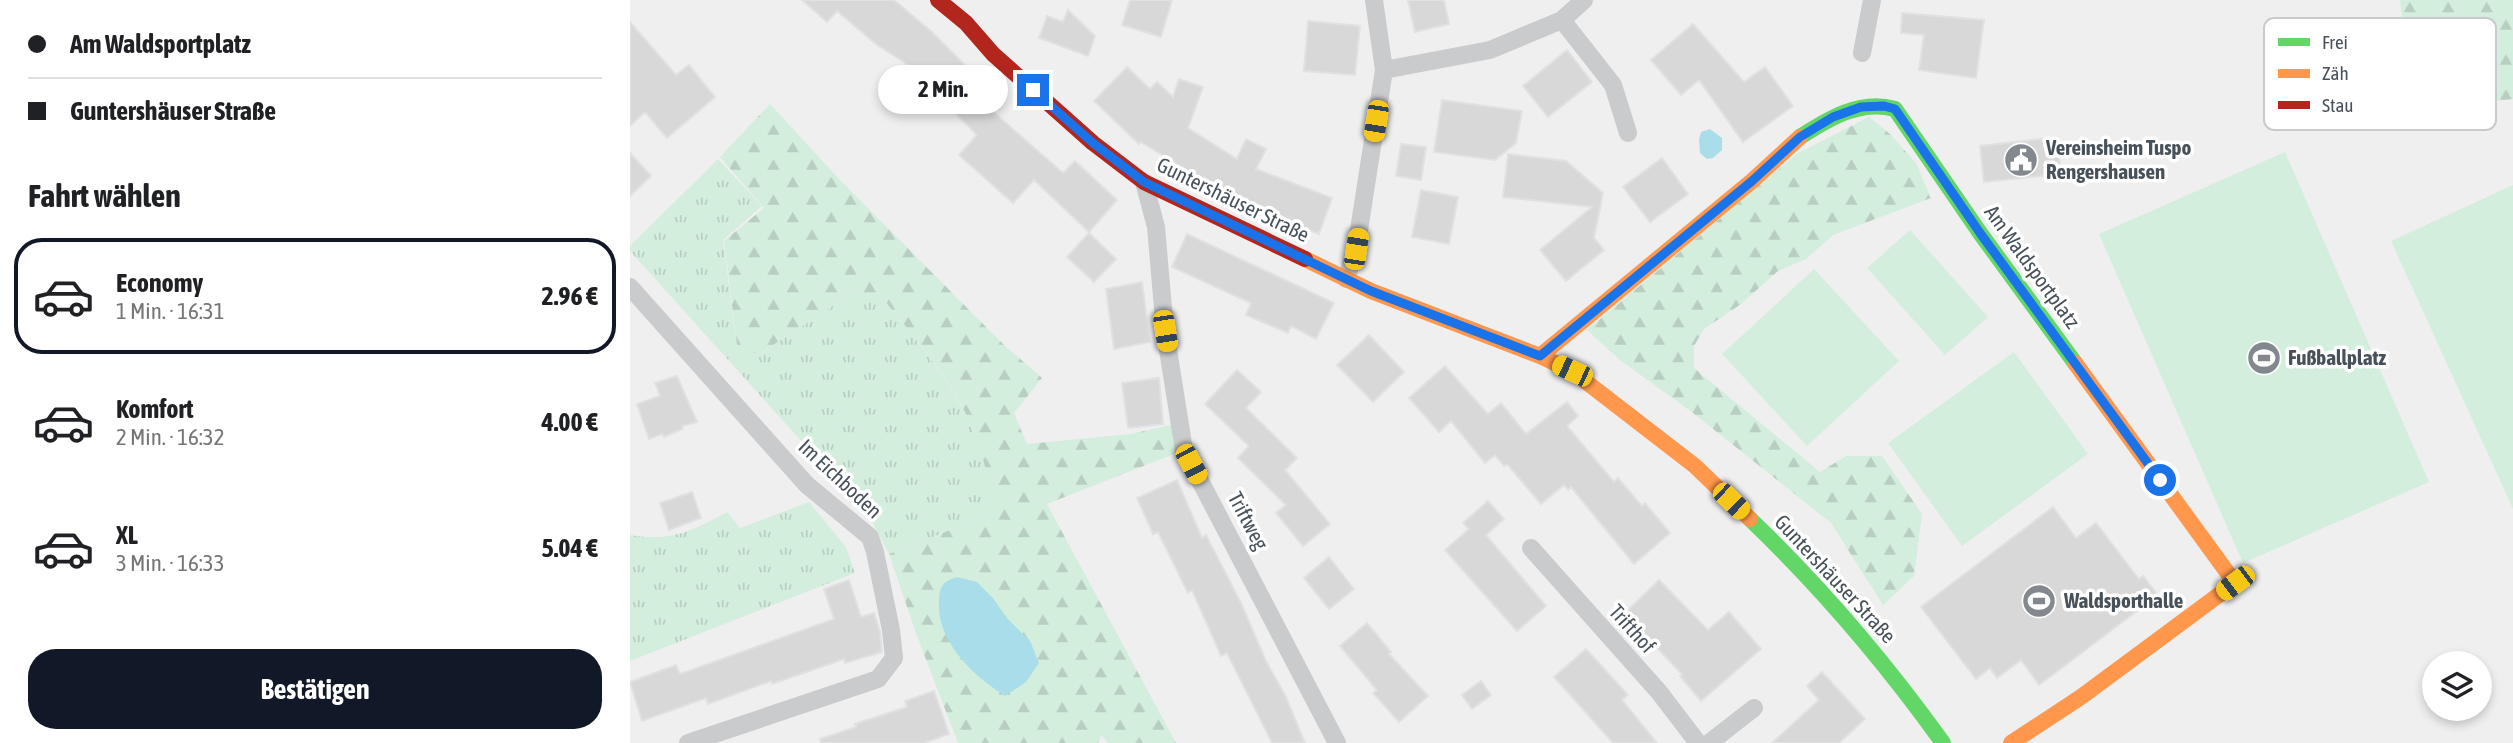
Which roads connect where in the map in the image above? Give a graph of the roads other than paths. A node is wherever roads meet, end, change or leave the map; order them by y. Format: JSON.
{"nodes":[{"id":1,"x":938,"y":0,"type":"edge"},
{"id":2,"x":1374,"y":0,"type":"edge"},
{"id":3,"x":1584,"y":0,"type":"edge"},
{"id":4,"x":1872,"y":0,"type":"edge"},
{"id":5,"x":1562,"y":20,"type":"junction"},
{"id":6,"x":1862,"y":53,"type":"dead end"},
{"id":7,"x":1384,"y":70,"type":"junction"},
{"id":8,"x":1628,"y":133,"type":"dead end"},
{"id":9,"x":1144,"y":182,"type":"junction"},
{"id":10,"x":1346,"y":279,"type":"junction"},
{"id":11,"x":630,"y":287,"type":"edge"},
{"id":12,"x":1540,"y":356,"type":"junction"},
{"id":13,"x":1531,"y":548,"type":"dead end"},
{"id":14,"x":1754,"y":708,"type":"dead end"},
{"id":15,"x":688,"y":743,"type":"edge"},
{"id":16,"x":1337,"y":743,"type":"edge"},
{"id":17,"x":1698,"y":743,"type":"edge"},
{"id":18,"x":1709,"y":743,"type":"edge"},
{"id":19,"x":1943,"y":743,"type":"edge"},
{"id":20,"x":2011,"y":743,"type":"edge"}],
"edges":[{"from":1,"to":9,"type":"street","name":"Guntershäuser Straße"},
{"from":2,"to":7,"type":"street"},
{"from":3,"to":5,"type":"street"},
{"from":4,"to":6,"type":"street"},
{"from":5,"to":7,"type":"street"},
{"from":5,"to":8,"type":"street"},
{"from":7,"to":10,"type":"street"},
{"from":9,"to":10,"type":"street","name":"Guntershäuser Straße"},
{"from":9,"to":16,"type":"street","name":"Triftweg"},
{"from":10,"to":12,"type":"street","name":"Guntershäuser Straße"},
{"from":11,"to":15,"type":"street","name":"Im Eichboden"},
{"from":12,"to":19,"type":"street","name":"Guntershäuser Straße"},
{"from":12,"to":20,"type":"street","name":"Am Waldsportplatz"},
{"from":13,"to":17,"type":"street","name":"Trifthof"},
{"from":14,"to":18,"type":"street"}]}
